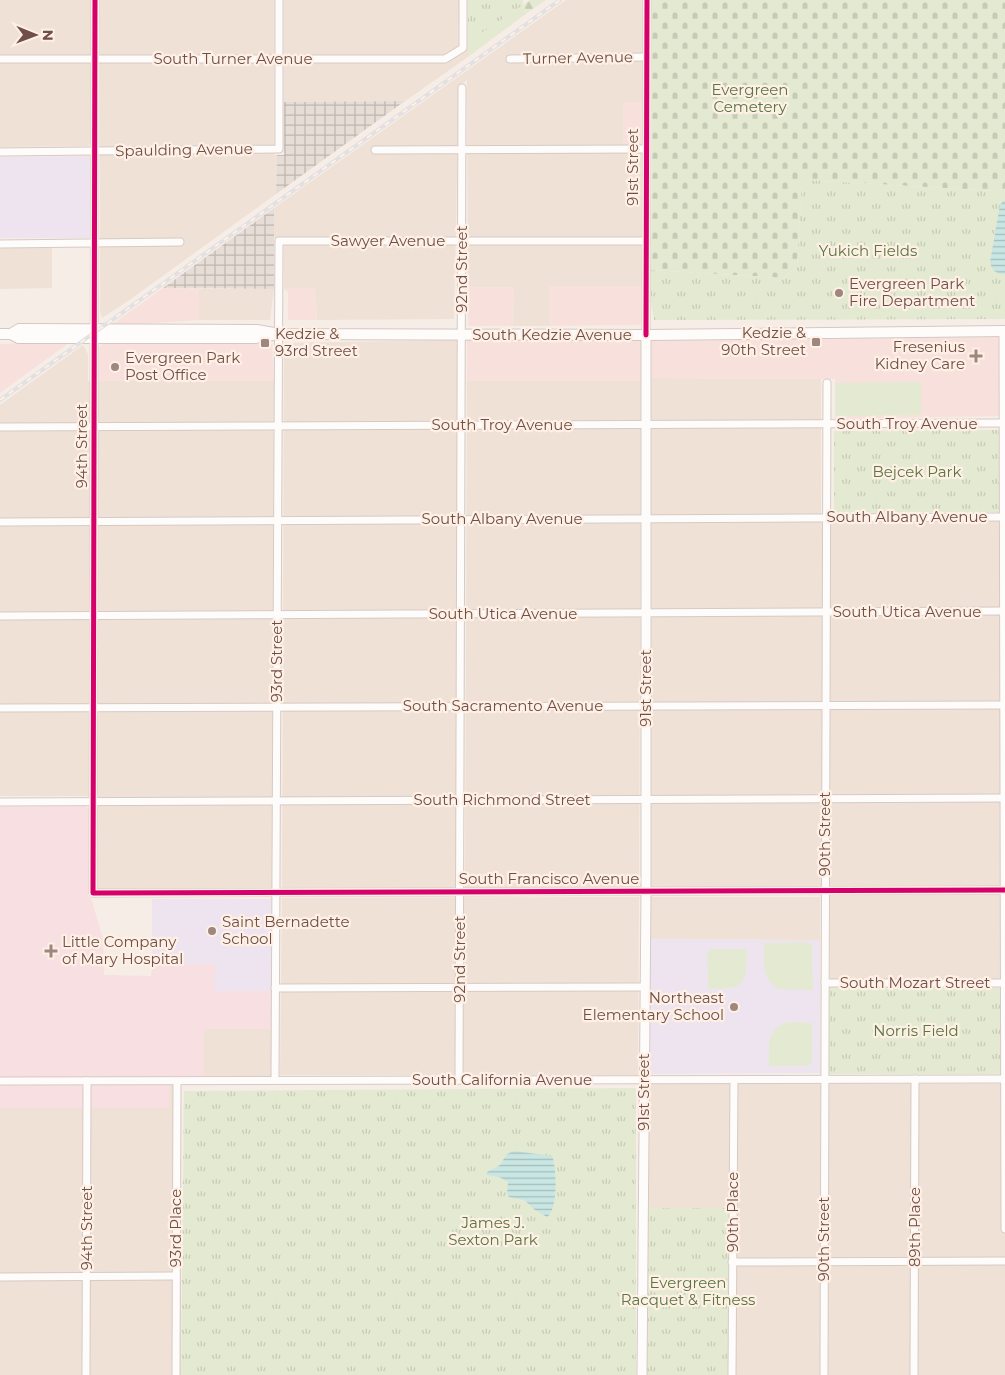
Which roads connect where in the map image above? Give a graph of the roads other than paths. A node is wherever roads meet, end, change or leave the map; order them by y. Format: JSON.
{"nodes":[{"id":1,"x":95,"y":0,"type":"edge"},
{"id":2,"x":279,"y":0,"type":"edge"},
{"id":3,"x":463,"y":0,"type":"edge"},
{"id":4,"x":647,"y":0,"type":"edge"},
{"id":5,"x":646,"y":57,"type":"junction"},
{"id":6,"x":0,"y":59,"type":"edge"},
{"id":7,"x":95,"y":59,"type":"junction"},
{"id":8,"x":279,"y":59,"type":"junction"},
{"id":9,"x":510,"y":59,"type":"dead end"},
{"id":10,"x":462,"y":88,"type":"dead end"},
{"id":11,"x":646,"y":148,"type":"junction"},
{"id":12,"x":462,"y":149,"type":"junction"},
{"id":13,"x":375,"y":150,"type":"dead end"},
{"id":14,"x":95,"y":151,"type":"junction"},
{"id":15,"x":0,"y":152,"type":"edge"},
{"id":16,"x":279,"y":241,"type":"joint"},
{"id":17,"x":462,"y":241,"type":"junction"},
{"id":18,"x":646,"y":241,"type":"junction"},
{"id":19,"x":95,"y":242,"type":"junction"},
{"id":20,"x":180,"y":242,"type":"dead end"},
{"id":21,"x":0,"y":244,"type":"edge"},
{"id":22,"x":1004,"y":331,"type":"edge"},
{"id":23,"x":95,"y":333,"type":"junction"},
{"id":24,"x":0,"y":334,"type":"edge"},
{"id":25,"x":278,"y":334,"type":"junction"},
{"id":26,"x":462,"y":334,"type":"junction"},
{"id":27,"x":646,"y":335,"type":"junction"},
{"id":28,"x":826,"y":383,"type":"dead end"},
{"id":29,"x":1004,"y":423,"type":"edge"},
{"id":30,"x":827,"y":424,"type":"junction"},
{"id":31,"x":461,"y":425,"type":"junction"},
{"id":32,"x":646,"y":425,"type":"junction"},
{"id":33,"x":278,"y":426,"type":"junction"},
{"id":34,"x":0,"y":427,"type":"edge"},
{"id":35,"x":94,"y":427,"type":"junction"},
{"id":36,"x":1004,"y":517,"type":"edge"},
{"id":37,"x":646,"y":518,"type":"junction"},
{"id":38,"x":826,"y":518,"type":"junction"},
{"id":39,"x":461,"y":519,"type":"junction"},
{"id":40,"x":278,"y":520,"type":"junction"},
{"id":41,"x":94,"y":521,"type":"junction"},
{"id":42,"x":0,"y":522,"type":"edge"},
{"id":43,"x":1004,"y":611,"type":"edge"},
{"id":44,"x":826,"y":612,"type":"junction"},
{"id":45,"x":646,"y":613,"type":"junction"},
{"id":46,"x":461,"y":614,"type":"junction"},
{"id":47,"x":94,"y":615,"type":"junction"},
{"id":48,"x":277,"y":615,"type":"junction"},
{"id":49,"x":0,"y":616,"type":"edge"},
{"id":50,"x":826,"y":705,"type":"junction"},
{"id":51,"x":1004,"y":705,"type":"edge"},
{"id":52,"x":460,"y":706,"type":"junction"},
{"id":53,"x":646,"y":706,"type":"junction"},
{"id":54,"x":276,"y":707,"type":"junction"},
{"id":55,"x":0,"y":708,"type":"edge"},
{"id":56,"x":94,"y":708,"type":"junction"},
{"id":57,"x":826,"y":798,"type":"junction"},
{"id":58,"x":1005,"y":798,"type":"edge"},
{"id":59,"x":646,"y":799,"type":"junction"},
{"id":60,"x":276,"y":800,"type":"junction"},
{"id":61,"x":460,"y":800,"type":"junction"},
{"id":62,"x":93,"y":801,"type":"junction"},
{"id":63,"x":0,"y":802,"type":"edge"},
{"id":64,"x":1005,"y":890,"type":"edge"},
{"id":65,"x":646,"y":891,"type":"junction"},
{"id":66,"x":825,"y":891,"type":"junction"},
{"id":67,"x":276,"y":892,"type":"junction"},
{"id":68,"x":460,"y":892,"type":"junction"},
{"id":69,"x":93,"y":893,"type":"joint"},
{"id":70,"x":825,"y":983,"type":"junction"},
{"id":71,"x":1005,"y":983,"type":"edge"},
{"id":72,"x":460,"y":987,"type":"junction"},
{"id":73,"x":644,"y":987,"type":"junction"},
{"id":74,"x":275,"y":988,"type":"junction"},
{"id":75,"x":824,"y":1079,"type":"junction"},
{"id":76,"x":916,"y":1079,"type":"junction"},
{"id":77,"x":1005,"y":1079,"type":"edge"},
{"id":78,"x":177,"y":1080,"type":"junction"},
{"id":79,"x":275,"y":1080,"type":"junction"},
{"id":80,"x":459,"y":1080,"type":"junction"},
{"id":81,"x":644,"y":1080,"type":"junction"},
{"id":82,"x":734,"y":1080,"type":"junction"},
{"id":83,"x":0,"y":1081,"type":"edge"},
{"id":84,"x":86,"y":1081,"type":"junction"},
{"id":85,"x":1005,"y":1170,"type":"edge"},
{"id":86,"x":1005,"y":1229,"type":"edge"},
{"id":87,"x":914,"y":1261,"type":"junction"},
{"id":88,"x":1005,"y":1261,"type":"edge"},
{"id":89,"x":732,"y":1262,"type":"junction"},
{"id":90,"x":824,"y":1262,"type":"junction"},
{"id":91,"x":176,"y":1276,"type":"junction"},
{"id":92,"x":0,"y":1277,"type":"edge"},
{"id":93,"x":87,"y":1277,"type":"junction"},
{"id":94,"x":86,"y":1375,"type":"edge"},
{"id":95,"x":176,"y":1375,"type":"edge"},
{"id":96,"x":642,"y":1375,"type":"edge"},
{"id":97,"x":732,"y":1375,"type":"edge"},
{"id":98,"x":824,"y":1375,"type":"edge"},
{"id":99,"x":914,"y":1375,"type":"edge"}],
"edges":[{"from":1,"to":7,"type":"street","name":"94th Street"},
{"from":2,"to":8,"type":"street"},
{"from":3,"to":8,"type":"street","name":"South Turner Avenue"},
{"from":4,"to":5,"type":"street","name":"91st Street"},
{"from":5,"to":9,"type":"street","name":"Turner Avenue"},
{"from":5,"to":11,"type":"street","name":"91st Street"},
{"from":6,"to":7,"type":"street","name":"South Turner Avenue"},
{"from":7,"to":8,"type":"street","name":"South Turner Avenue"},
{"from":7,"to":14,"type":"street","name":"94th Street"},
{"from":8,"to":14,"type":"street","name":"Spaulding Avenue"},
{"from":10,"to":12,"type":"street","name":"92nd Street"},
{"from":11,"to":12,"type":"street"},
{"from":11,"to":18,"type":"street","name":"91st Street"},
{"from":12,"to":13,"type":"street"},
{"from":12,"to":17,"type":"street","name":"92nd Street"},
{"from":14,"to":15,"type":"street","name":"Spaulding Avenue"},
{"from":14,"to":19,"type":"street","name":"94th Street"},
{"from":16,"to":17,"type":"street","name":"Sawyer Avenue"},
{"from":16,"to":25,"type":"street","name":"93rd Street"},
{"from":17,"to":18,"type":"street","name":"Sawyer Avenue"},
{"from":17,"to":26,"type":"street","name":"92nd Street"},
{"from":18,"to":27,"type":"street","name":"91st Street"},
{"from":19,"to":20,"type":"street"},
{"from":19,"to":21,"type":"street"},
{"from":19,"to":23,"type":"street","name":"94th Street"},
{"from":22,"to":27,"type":"main road","name":"South Kedzie Avenue"},
{"from":22,"to":29,"type":"street"},
{"from":23,"to":24,"type":"main road","name":"South Kedzie Avenue"},
{"from":23,"to":25,"type":"main road","name":"South Kedzie Avenue"},
{"from":23,"to":35,"type":"street","name":"94th Street"},
{"from":25,"to":26,"type":"main road","name":"South Kedzie Avenue"},
{"from":25,"to":33,"type":"street","name":"93rd Street"},
{"from":26,"to":27,"type":"main road","name":"South Kedzie Avenue"},
{"from":26,"to":31,"type":"street","name":"92nd Street"},
{"from":27,"to":32,"type":"street","name":"91st Street"},
{"from":28,"to":30,"type":"street","name":"90th Street"},
{"from":29,"to":30,"type":"street","name":"South Troy Avenue"},
{"from":29,"to":36,"type":"street"},
{"from":30,"to":32,"type":"street","name":"South Troy Avenue"},
{"from":30,"to":38,"type":"street","name":"90th Street"},
{"from":31,"to":32,"type":"street","name":"South Troy Avenue"},
{"from":31,"to":33,"type":"street","name":"South Troy Avenue"},
{"from":31,"to":39,"type":"street","name":"92nd Street"},
{"from":32,"to":37,"type":"street","name":"91st Street"},
{"from":33,"to":35,"type":"street","name":"South Troy Avenue"},
{"from":33,"to":40,"type":"street","name":"93rd Street"},
{"from":34,"to":35,"type":"street","name":"South Troy Avenue"},
{"from":35,"to":41,"type":"street","name":"94th Street"},
{"from":36,"to":38,"type":"street","name":"South Albany Avenue"},
{"from":36,"to":43,"type":"street"},
{"from":37,"to":38,"type":"street","name":"South Albany Avenue"},
{"from":37,"to":39,"type":"street","name":"South Albany Avenue"},
{"from":37,"to":45,"type":"street","name":"91st Street"},
{"from":38,"to":44,"type":"street","name":"90th Street"},
{"from":39,"to":40,"type":"street","name":"South Albany Avenue"},
{"from":39,"to":46,"type":"street","name":"92nd Street"},
{"from":40,"to":41,"type":"street","name":"South Albany Avenue"},
{"from":40,"to":48,"type":"street","name":"93rd Street"},
{"from":41,"to":42,"type":"street","name":"South Albany Avenue"},
{"from":41,"to":47,"type":"street","name":"94th Street"},
{"from":43,"to":44,"type":"street","name":"South Utica Avenue"},
{"from":43,"to":51,"type":"street"},
{"from":44,"to":45,"type":"street","name":"South Utica Avenue"},
{"from":44,"to":50,"type":"street","name":"90th Street"},
{"from":45,"to":46,"type":"street","name":"South Utica Avenue"},
{"from":45,"to":53,"type":"street","name":"91st Street"},
{"from":46,"to":48,"type":"street","name":"South Utica Avenue"},
{"from":46,"to":52,"type":"street","name":"92nd Street"},
{"from":47,"to":48,"type":"street","name":"South Utica Avenue"},
{"from":47,"to":49,"type":"street","name":"South Utica Avenue"},
{"from":47,"to":56,"type":"street","name":"94th Street"},
{"from":48,"to":54,"type":"street","name":"93rd Street"},
{"from":50,"to":51,"type":"street","name":"South Sacramento Avenue"},
{"from":50,"to":53,"type":"street","name":"South Sacramento Avenue"},
{"from":50,"to":57,"type":"street","name":"90th Street"},
{"from":51,"to":58,"type":"street"},
{"from":52,"to":53,"type":"street","name":"South Sacramento Avenue"},
{"from":52,"to":54,"type":"street","name":"South Sacramento Avenue"},
{"from":52,"to":61,"type":"street","name":"92nd Street"},
{"from":53,"to":59,"type":"street","name":"91st Street"},
{"from":54,"to":56,"type":"street","name":"South Sacramento Avenue"},
{"from":54,"to":60,"type":"street","name":"93rd Street"},
{"from":55,"to":56,"type":"street","name":"South Sacramento Avenue"},
{"from":56,"to":62,"type":"street","name":"94th Street"},
{"from":57,"to":58,"type":"street","name":"South Richmond Street"},
{"from":57,"to":59,"type":"street","name":"South Richmond Street"},
{"from":57,"to":66,"type":"street","name":"90th Street"},
{"from":58,"to":64,"type":"street"},
{"from":59,"to":61,"type":"street","name":"South Richmond Street"},
{"from":59,"to":65,"type":"street","name":"91st Street"},
{"from":60,"to":61,"type":"street","name":"South Richmond Street"},
{"from":60,"to":62,"type":"street","name":"South Richmond Street"},
{"from":60,"to":67,"type":"street","name":"93rd Street"},
{"from":61,"to":68,"type":"street","name":"92nd Street"},
{"from":62,"to":63,"type":"street","name":"South Richmond Street"},
{"from":62,"to":69,"type":"street","name":"94th Street"},
{"from":64,"to":66,"type":"street","name":"South Francisco Avenue"},
{"from":64,"to":71,"type":"street"},
{"from":65,"to":66,"type":"street","name":"South Francisco Avenue"},
{"from":65,"to":68,"type":"street","name":"South Francisco Avenue"},
{"from":65,"to":73,"type":"street","name":"91st Street"},
{"from":66,"to":70,"type":"street","name":"90th Street"},
{"from":67,"to":68,"type":"street","name":"South Francisco Avenue"},
{"from":67,"to":69,"type":"street","name":"South Francisco Avenue"},
{"from":67,"to":74,"type":"street","name":"93rd Street"},
{"from":68,"to":72,"type":"street","name":"92nd Street"},
{"from":70,"to":71,"type":"street","name":"South Mozart Street"},
{"from":70,"to":75,"type":"street","name":"90th Street"},
{"from":71,"to":77,"type":"street"},
{"from":72,"to":73,"type":"street"},
{"from":72,"to":74,"type":"street"},
{"from":72,"to":80,"type":"street","name":"92nd Street"},
{"from":73,"to":81,"type":"street","name":"91st Street"},
{"from":74,"to":79,"type":"street","name":"93rd Street"},
{"from":75,"to":76,"type":"street","name":"South California Avenue"},
{"from":75,"to":82,"type":"street","name":"South California Avenue"},
{"from":75,"to":90,"type":"street","name":"90th Street"},
{"from":76,"to":77,"type":"street","name":"South California Avenue"},
{"from":76,"to":87,"type":"street","name":"89th Place"},
{"from":77,"to":85,"type":"street"},
{"from":78,"to":79,"type":"street","name":"South California Avenue"},
{"from":78,"to":84,"type":"street","name":"South California Avenue"},
{"from":78,"to":91,"type":"street","name":"93rd Place"},
{"from":79,"to":80,"type":"street","name":"South California Avenue"},
{"from":80,"to":81,"type":"street","name":"South California Avenue"},
{"from":81,"to":82,"type":"street","name":"South California Avenue"},
{"from":81,"to":96,"type":"street","name":"91st Street"},
{"from":82,"to":89,"type":"street","name":"90th Place"},
{"from":83,"to":84,"type":"street","name":"South California Avenue"},
{"from":84,"to":93,"type":"street","name":"94th Street"},
{"from":85,"to":86,"type":"street"},
{"from":87,"to":88,"type":"street"},
{"from":87,"to":90,"type":"street"},
{"from":87,"to":99,"type":"street","name":"89th Place"},
{"from":89,"to":90,"type":"street"},
{"from":89,"to":97,"type":"street","name":"90th Place"},
{"from":90,"to":98,"type":"street","name":"90th Street"},
{"from":91,"to":93,"type":"street"},
{"from":91,"to":95,"type":"street","name":"93rd Place"},
{"from":92,"to":93,"type":"street"},
{"from":93,"to":94,"type":"street","name":"94th Street"}]}
